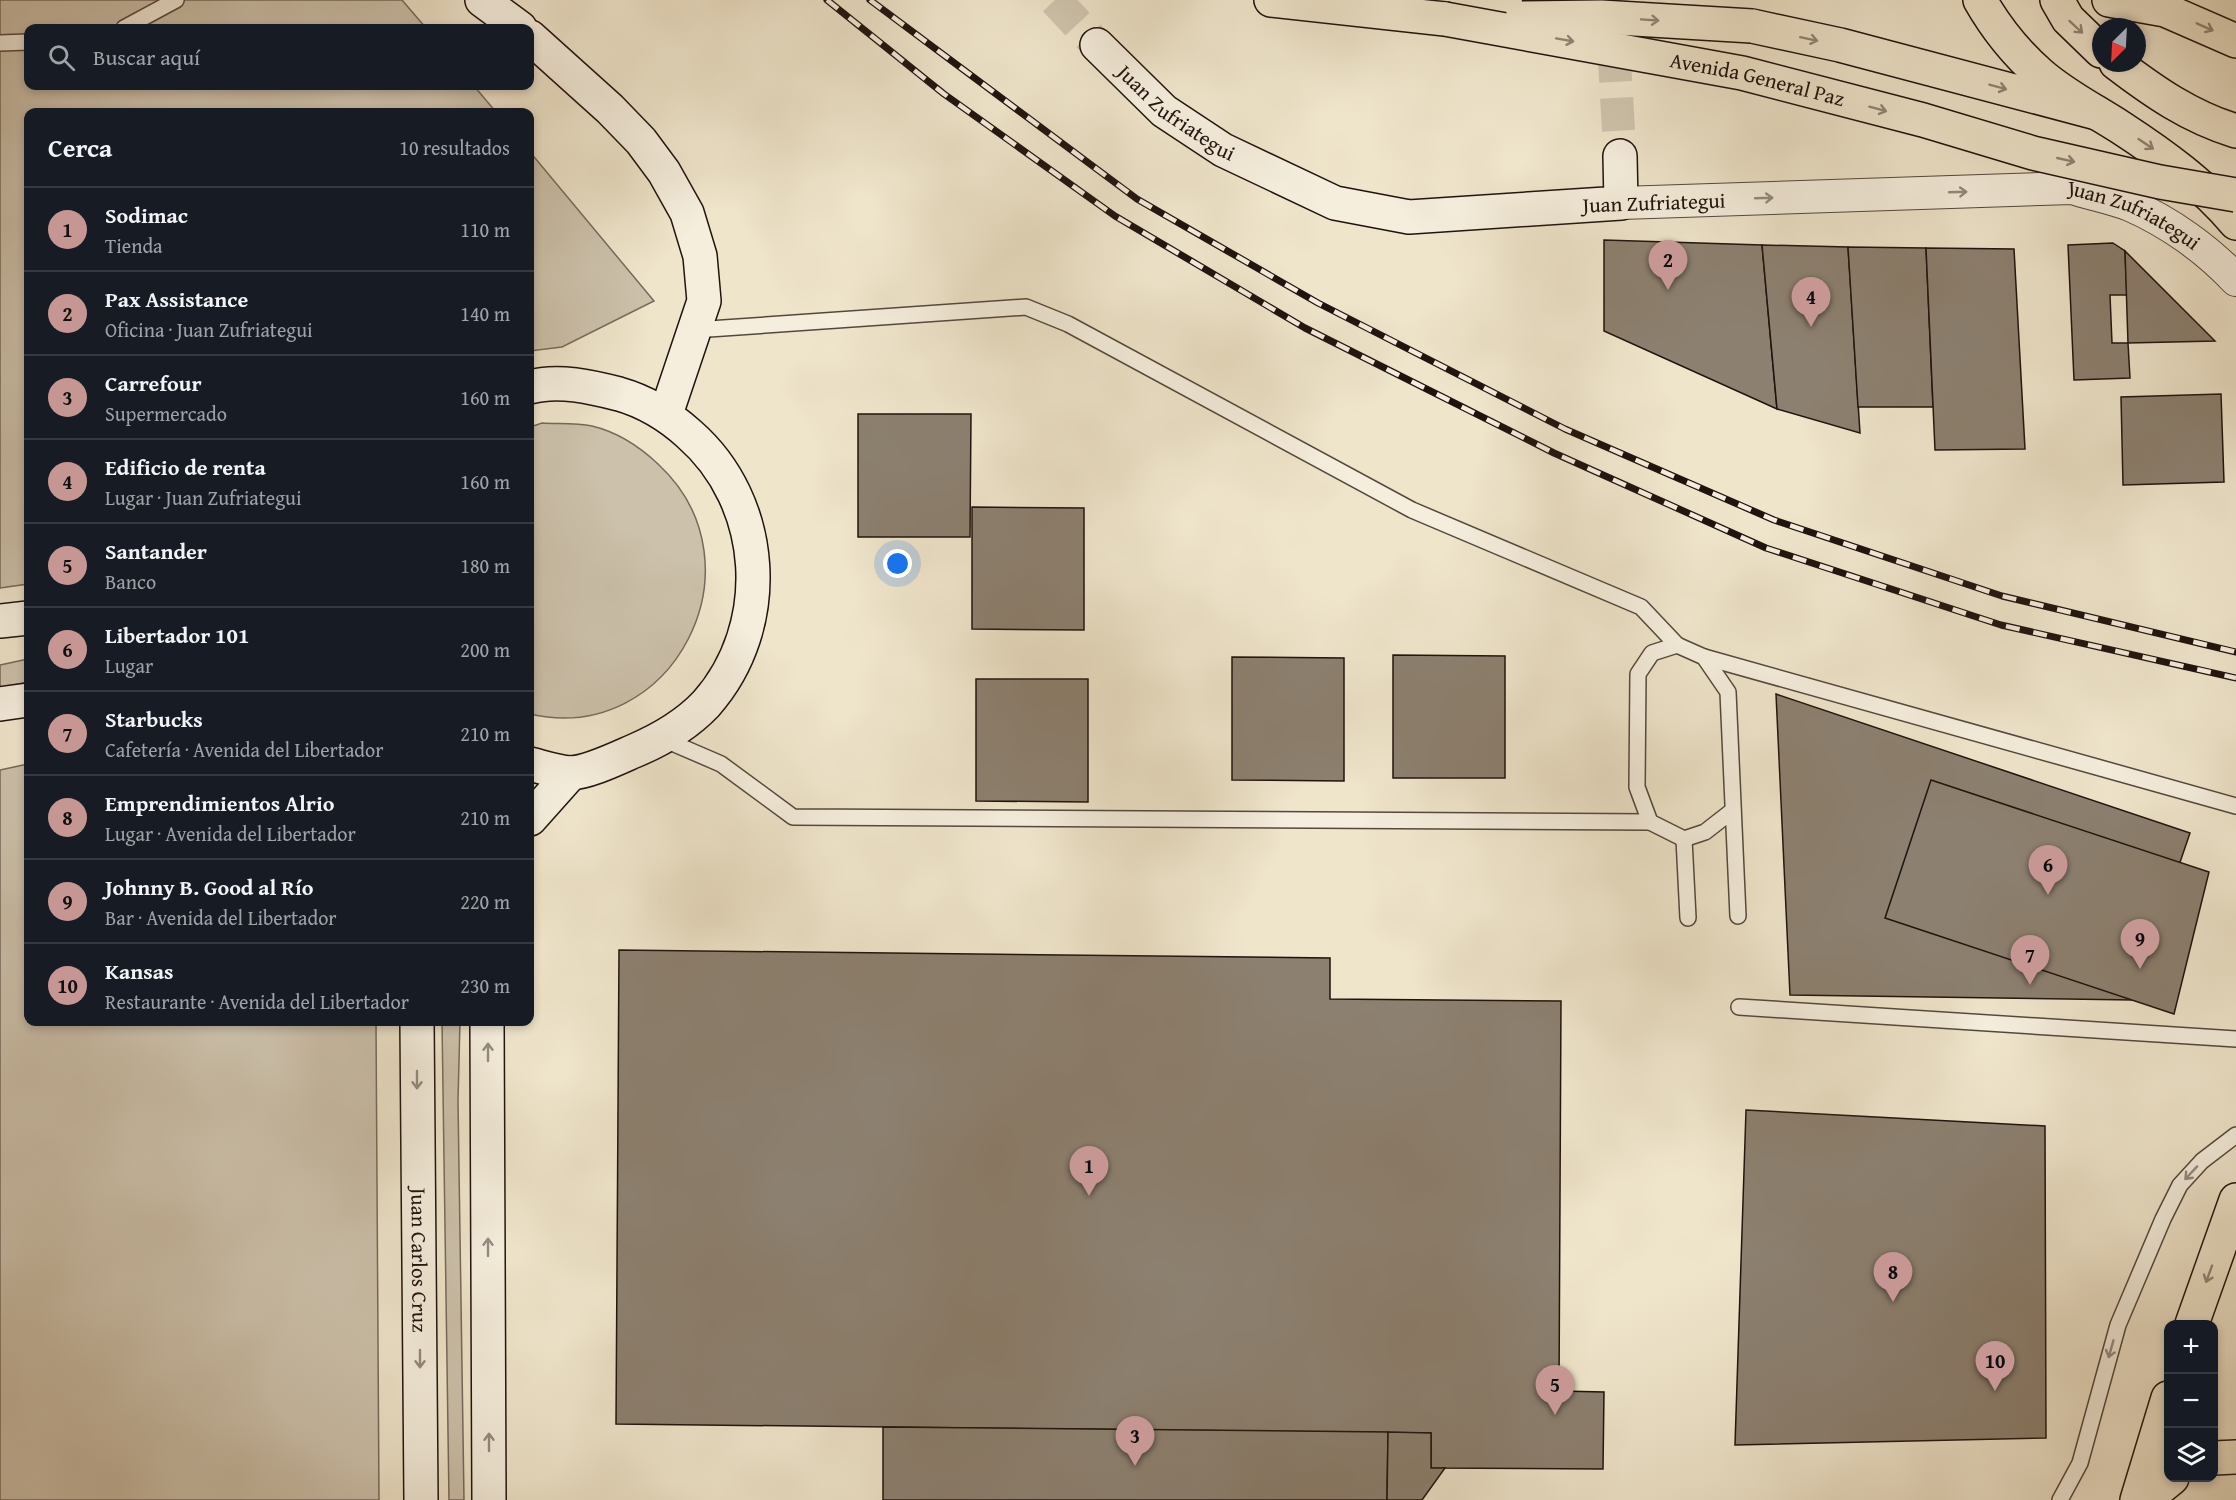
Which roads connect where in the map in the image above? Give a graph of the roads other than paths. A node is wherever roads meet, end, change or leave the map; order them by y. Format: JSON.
{"nodes":[{"id":1,"x":176,"y":0,"type":"edge"},
{"id":2,"x":482,"y":0,"type":"edge"},
{"id":3,"x":1271,"y":0,"type":"edge"},
{"id":4,"x":1980,"y":0,"type":"edge"},
{"id":5,"x":2056,"y":0,"type":"edge"},
{"id":6,"x":2109,"y":0,"type":"edge"},
{"id":7,"x":1445,"y":19,"type":"junction"},
{"id":8,"x":131,"y":24,"type":"edge"},
{"id":9,"x":514,"y":24,"type":"edge"},
{"id":10,"x":534,"y":41,"type":"edge"},
{"id":11,"x":2236,"y":41,"type":"edge"},
{"id":12,"x":24,"y":42,"type":"edge"},
{"id":13,"x":2092,"y":42,"type":"edge"},
{"id":14,"x":0,"y":43,"type":"edge"},
{"id":15,"x":1097,"y":45,"type":"tunnel mouth"},
{"id":16,"x":2128,"y":72,"type":"edge"},
{"id":17,"x":2097,"y":113,"type":"junction"},
{"id":18,"x":2236,"y":131,"type":"edge"},
{"id":19,"x":1620,"y":156,"type":"tunnel mouth"},
{"id":20,"x":2236,"y":195,"type":"edge"},
{"id":21,"x":1621,"y":203,"type":"junction"},
{"id":22,"x":2236,"y":223,"type":"edge"},
{"id":23,"x":2236,"y":280,"type":"edge"},
{"id":24,"x":694,"y":330,"type":"junction"},
{"id":25,"x":534,"y":387,"type":"edge"},
{"id":26,"x":666,"y":414,"type":"junction"},
{"id":27,"x":24,"y":618,"type":"edge"},
{"id":28,"x":0,"y":621,"type":"edge"},
{"id":29,"x":1677,"y":645,"type":"junction"},
{"id":30,"x":1704,"y":657,"type":"junction"},
{"id":31,"x":24,"y":701,"type":"edge"},
{"id":32,"x":0,"y":704,"type":"edge"},
{"id":33,"x":663,"y":739,"type":"junction"},
{"id":34,"x":534,"y":765,"type":"edge"},
{"id":35,"x":571,"y":773,"type":"junction"},
{"id":36,"x":2236,"y":806,"type":"edge"},
{"id":37,"x":1732,"y":811,"type":"junction"},
{"id":38,"x":534,"y":815,"type":"edge"},
{"id":39,"x":1650,"y":822,"type":"junction"},
{"id":40,"x":1684,"y":839,"type":"junction"},
{"id":41,"x":1738,"y":916,"type":"dead end"},
{"id":42,"x":1688,"y":918,"type":"dead end"},
{"id":43,"x":1739,"y":1007,"type":"dead end"},
{"id":44,"x":417,"y":1026,"type":"edge"},
{"id":45,"x":487,"y":1026,"type":"edge"},
{"id":46,"x":2236,"y":1039,"type":"edge"},
{"id":47,"x":2236,"y":1135,"type":"edge"},
{"id":48,"x":2236,"y":1200,"type":"edge"},
{"id":49,"x":2193,"y":1320,"type":"edge"},
{"id":50,"x":2164,"y":1414,"type":"edge"},
{"id":51,"x":2236,"y":1457,"type":"edge"},
{"id":52,"x":2218,"y":1458,"type":"edge"},
{"id":53,"x":2167,"y":1482,"type":"edge"},
{"id":54,"x":421,"y":1500,"type":"edge"},
{"id":55,"x":489,"y":1500,"type":"edge"},
{"id":56,"x":2060,"y":1500,"type":"edge"},
{"id":57,"x":2137,"y":1500,"type":"edge"},
{"id":58,"x":2145,"y":1500,"type":"edge"}],
"edges":[{"from":1,"to":8,"type":"lane"},
{"from":2,"to":9,"type":"street"},
{"from":3,"to":7,"type":"main road","name":"Avenida General Paz"},
{"from":4,"to":17,"type":"main road"},
{"from":5,"to":13,"type":"main road","one_way":true},
{"from":6,"to":11,"type":"main road","one_way":true},
{"from":7,"to":17,"type":"main road","one_way":true,"bridge":true},
{"from":7,"to":20,"type":"main road","name":"Avenida General Paz","one_way":true,"bridge":true},
{"from":10,"to":24,"type":"street"},
{"from":12,"to":14,"type":"lane"},
{"from":15,"to":21,"type":"street","name":"Juan Zufriategui"},
{"from":16,"to":18,"type":"main road"},
{"from":17,"to":22,"type":"main road","one_way":true},
{"from":19,"to":21,"type":"street"},
{"from":21,"to":23,"type":"street","name":"Juan Zufriategui","one_way":true},
{"from":24,"to":26,"type":"street"},
{"from":24,"to":29,"type":"lane"},
{"from":25,"to":26,"type":"street"},
{"from":26,"to":33,"type":"street"},
{"from":27,"to":28,"type":"street"},
{"from":29,"to":30,"type":"lane"},
{"from":29,"to":39,"type":"lane"},
{"from":30,"to":36,"type":"lane"},
{"from":30,"to":37,"type":"lane"},
{"from":31,"to":32,"type":"street"},
{"from":33,"to":35,"type":"street"},
{"from":33,"to":39,"type":"lane"},
{"from":34,"to":35,"type":"street"},
{"from":35,"to":38,"type":"street"},
{"from":37,"to":40,"type":"lane"},
{"from":37,"to":41,"type":"lane"},
{"from":39,"to":40,"type":"lane"},
{"from":40,"to":42,"type":"lane"},
{"from":43,"to":46,"type":"lane"},
{"from":44,"to":54,"type":"street","name":"Juan Carlos Cruz","one_way":true},
{"from":55,"to":45,"type":"street","one_way":true},
{"from":47,"to":56,"type":"lane","one_way":true},
{"from":48,"to":49,"type":"main road","one_way":true},
{"from":50,"to":57,"type":"main road"},
{"from":51,"to":52,"type":"main road"},
{"from":53,"to":58,"type":"main road"}]}
